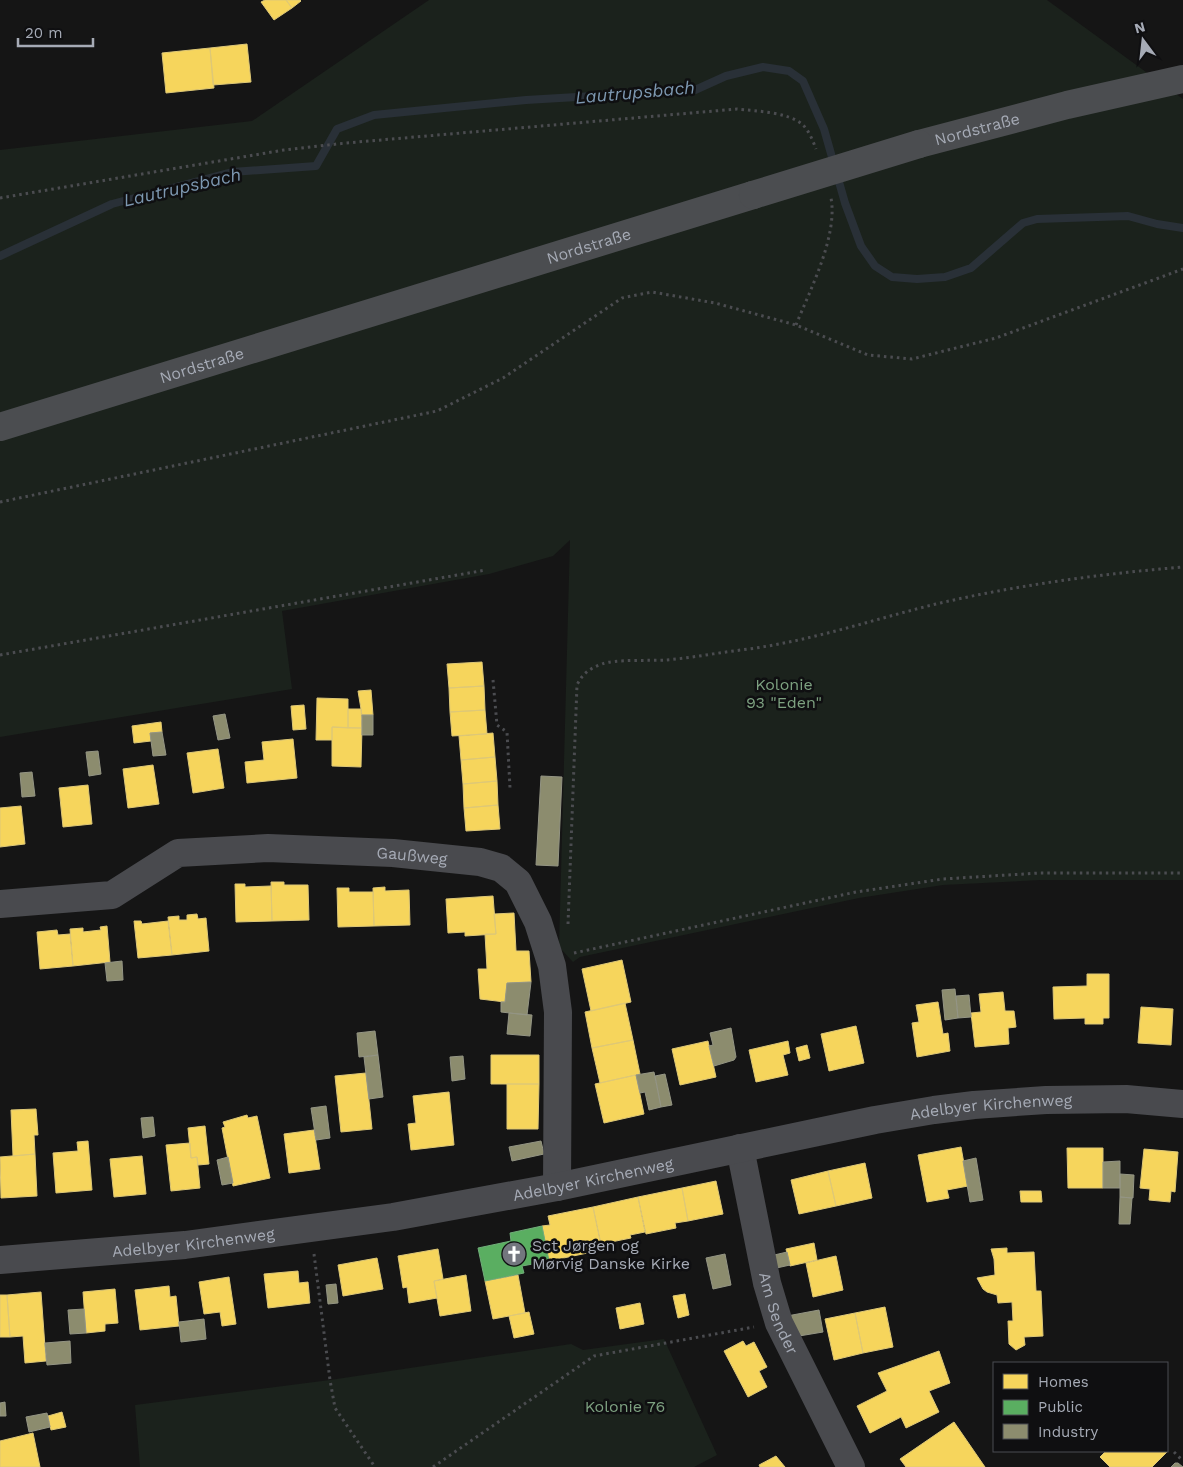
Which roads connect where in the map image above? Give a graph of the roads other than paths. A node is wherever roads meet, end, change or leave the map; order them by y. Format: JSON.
{"nodes":[{"id":1,"x":1183,"y":80,"type":"edge"},
{"id":2,"x":0,"y":427,"type":"edge"},
{"id":3,"x":0,"y":904,"type":"edge"},
{"id":4,"x":1183,"y":1104,"type":"edge"},
{"id":5,"x":740,"y":1148,"type":"junction"},
{"id":6,"x":557,"y":1187,"type":"junction"},
{"id":7,"x":0,"y":1260,"type":"edge"},
{"id":8,"x":850,"y":1467,"type":"edge"}],
"edges":[{"from":1,"to":2,"type":"main road","name":"Nordstraße","bridge":true},
{"from":3,"to":6,"type":"street","name":"Gaußweg"},
{"from":4,"to":5,"type":"street","name":"Adelbyer Kirchenweg"},
{"from":5,"to":6,"type":"street","name":"Adelbyer Kirchenweg"},
{"from":5,"to":8,"type":"street","name":"Am Sender"},
{"from":6,"to":7,"type":"street","name":"Adelbyer Kirchenweg"}]}
